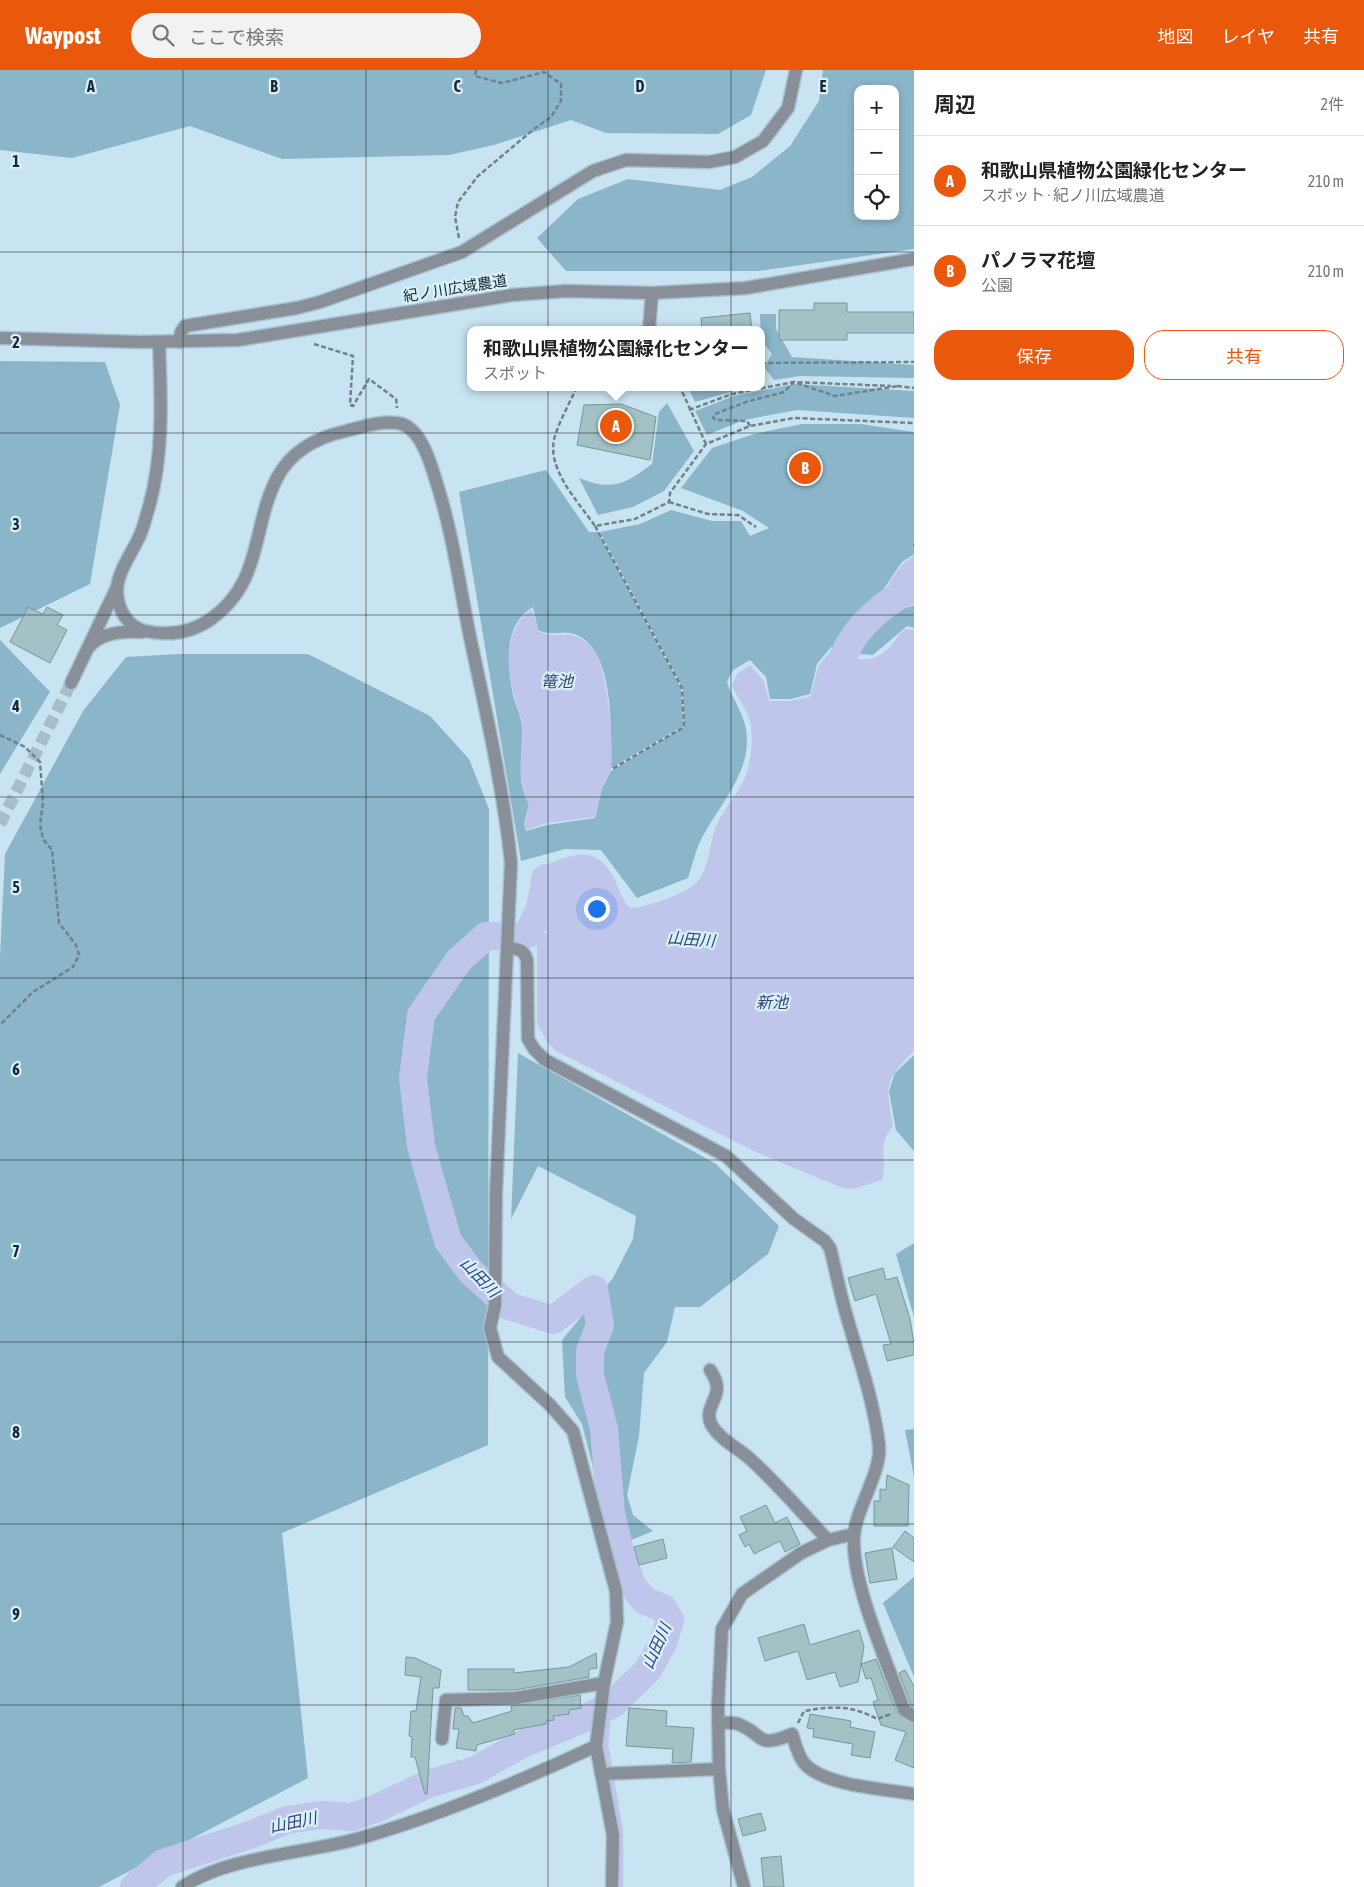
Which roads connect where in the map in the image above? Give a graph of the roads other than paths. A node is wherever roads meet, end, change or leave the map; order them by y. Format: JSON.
{"nodes":[{"id":1,"x":796,"y":70,"type":"edge"},
{"id":2,"x":914,"y":258,"type":"edge"},
{"id":3,"x":652,"y":293,"type":"junction"},
{"id":4,"x":649,"y":326,"type":"edge"},
{"id":5,"x":0,"y":338,"type":"edge"},
{"id":6,"x":159,"y":342,"type":"junction"},
{"id":7,"x":180,"y":342,"type":"junction"},
{"id":8,"x":118,"y":584,"type":"junction"},
{"id":9,"x":152,"y":632,"type":"junction"},
{"id":10,"x":86,"y":651,"type":"junction"},
{"id":11,"x":71,"y":683,"type":"tunnel mouth"},
{"id":12,"x":508,"y":948,"type":"junction"},
{"id":13,"x":710,"y":1370,"type":"dead end"},
{"id":14,"x":854,"y":1534,"type":"junction"},
{"id":15,"x":828,"y":1540,"type":"junction"},
{"id":16,"x":604,"y":1683,"type":"junction"},
{"id":17,"x":909,"y":1713,"type":"edge"},
{"id":18,"x":718,"y":1723,"type":"junction"},
{"id":19,"x":442,"y":1739,"type":"dead end"},
{"id":20,"x":596,"y":1746,"type":"junction"},
{"id":21,"x":719,"y":1769,"type":"junction"},
{"id":22,"x":601,"y":1774,"type":"junction"},
{"id":23,"x":914,"y":1794,"type":"edge"},
{"id":24,"x":182,"y":1887,"type":"edge"},
{"id":25,"x":612,"y":1887,"type":"edge"},
{"id":26,"x":744,"y":1887,"type":"edge"}],
"edges":[{"from":1,"to":7,"type":"street"},
{"from":2,"to":3,"type":"street","name":"紀ノ川広域農道"},
{"from":3,"to":4,"type":"street"},
{"from":3,"to":7,"type":"street","name":"紀ノ川広域農道"},
{"from":5,"to":6,"type":"street","name":"紀ノ川広域農道"},
{"from":6,"to":7,"type":"street","name":"紀ノ川広域農道"},
{"from":6,"to":8,"type":"street"},
{"from":8,"to":9,"type":"street"},
{"from":8,"to":10,"type":"street"},
{"from":9,"to":10,"type":"street"},
{"from":9,"to":12,"type":"street"},
{"from":10,"to":11,"type":"street"},
{"from":12,"to":14,"type":"street"},
{"from":12,"to":16,"type":"street"},
{"from":13,"to":15,"type":"street"},
{"from":14,"to":15,"type":"street"},
{"from":14,"to":17,"type":"street"},
{"from":15,"to":18,"type":"street"},
{"from":16,"to":19,"type":"street"},
{"from":16,"to":20,"type":"street"},
{"from":18,"to":21,"type":"street"},
{"from":18,"to":23,"type":"street"},
{"from":20,"to":22,"type":"street"},
{"from":20,"to":24,"type":"street"},
{"from":21,"to":22,"type":"street"},
{"from":21,"to":26,"type":"street"},
{"from":22,"to":25,"type":"street"}]}
